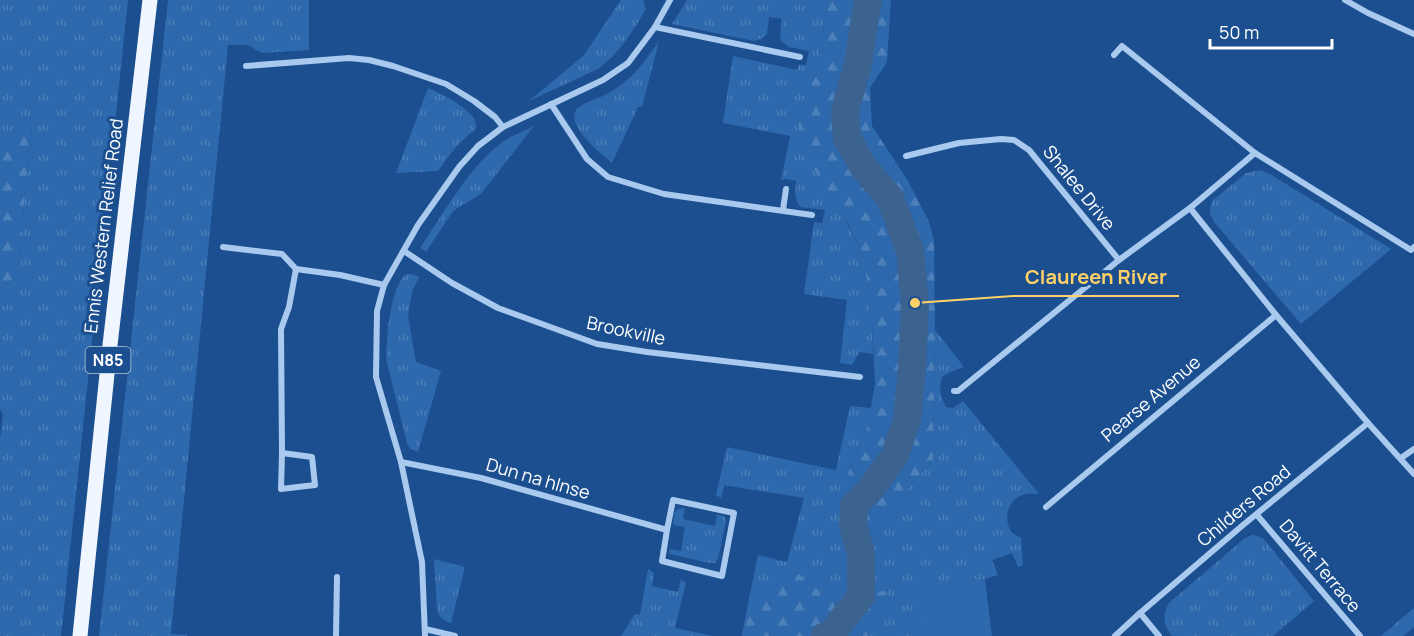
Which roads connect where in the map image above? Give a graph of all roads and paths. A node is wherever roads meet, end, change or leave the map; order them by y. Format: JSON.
{"nodes":[{"id":1,"x":150,"y":0,"type":"edge"},
{"id":2,"x":670,"y":0,"type":"edge"},
{"id":3,"x":1345,"y":0,"type":"edge"},
{"id":4,"x":655,"y":27,"type":"junction"},
{"id":5,"x":1414,"y":34,"type":"edge"},
{"id":6,"x":1114,"y":55,"type":"dead end"},
{"id":7,"x":800,"y":57,"type":"dead end"},
{"id":8,"x":246,"y":66,"type":"dead end"},
{"id":9,"x":551,"y":104,"type":"junction"},
{"id":10,"x":503,"y":127,"type":"junction"},
{"id":11,"x":1255,"y":153,"type":"junction"},
{"id":12,"x":906,"y":156,"type":"dead end"},
{"id":13,"x":786,"y":189,"type":"dead end"},
{"id":14,"x":1190,"y":208,"type":"junction"},
{"id":15,"x":783,"y":210,"type":"junction"},
{"id":16,"x":812,"y":215,"type":"dead end"},
{"id":17,"x":223,"y":247,"type":"dead end"},
{"id":18,"x":1413,"y":250,"type":"edge"},
{"id":19,"x":404,"y":251,"type":"junction"},
{"id":20,"x":1119,"y":260,"type":"junction"},
{"id":21,"x":296,"y":269,"type":"junction"},
{"id":22,"x":384,"y":285,"type":"junction"},
{"id":23,"x":1276,"y":315,"type":"junction"},
{"id":24,"x":860,"y":377,"type":"dead end"},
{"id":25,"x":954,"y":391,"type":"dead end"},
{"id":26,"x":1368,"y":423,"type":"junction"},
{"id":27,"x":1414,"y":449,"type":"edge"},
{"id":28,"x":282,"y":453,"type":"junction"},
{"id":29,"x":1401,"y":458,"type":"junction"},
{"id":30,"x":401,"y":462,"type":"junction"},
{"id":31,"x":1414,"y":474,"type":"edge"},
{"id":32,"x":1046,"y":507,"type":"dead end"},
{"id":33,"x":1257,"y":515,"type":"junction"},
{"id":34,"x":667,"y":530,"type":"junction"},
{"id":35,"x":337,"y":577,"type":"dead end"},
{"id":36,"x":1140,"y":613,"type":"junction"},
{"id":37,"x":425,"y":632,"type":"edge"},
{"id":38,"x":80,"y":636,"type":"edge"},
{"id":39,"x":336,"y":636,"type":"edge"},
{"id":40,"x":455,"y":636,"type":"edge"},
{"id":41,"x":1115,"y":636,"type":"edge"},
{"id":42,"x":1159,"y":636,"type":"edge"},
{"id":43,"x":1360,"y":636,"type":"edge"}],
"edges":[{"from":1,"to":38,"type":"main road","name":"Ennis Western Relief Road","number":"N85"},
{"from":2,"to":4,"type":"street"},
{"from":3,"to":5,"type":"street"},
{"from":4,"to":7,"type":"street"},
{"from":4,"to":9,"type":"street"},
{"from":6,"to":11,"type":"street"},
{"from":8,"to":10,"type":"street"},
{"from":9,"to":10,"type":"street"},
{"from":9,"to":15,"type":"street"},
{"from":10,"to":19,"type":"street"},
{"from":11,"to":14,"type":"street"},
{"from":11,"to":18,"type":"street"},
{"from":12,"to":20,"type":"street","name":"Shalee Drive"},
{"from":13,"to":15,"type":"street"},
{"from":14,"to":20,"type":"street"},
{"from":14,"to":23,"type":"street"},
{"from":15,"to":16,"type":"street"},
{"from":17,"to":21,"type":"street"},
{"from":19,"to":22,"type":"street"},
{"from":19,"to":24,"type":"street","name":"Brookville"},
{"from":20,"to":25,"type":"street"},
{"from":21,"to":22,"type":"street"},
{"from":21,"to":28,"type":"street"},
{"from":22,"to":30,"type":"street"},
{"from":23,"to":26,"type":"street"},
{"from":23,"to":32,"type":"street","name":"Pearse Avenue"},
{"from":26,"to":29,"type":"street"},
{"from":26,"to":33,"type":"street","name":"Childers Road"},
{"from":27,"to":29,"type":"street"},
{"from":28,"to":28,"type":"street"},
{"from":29,"to":31,"type":"street"},
{"from":30,"to":34,"type":"street","name":"Dun na hInse"},
{"from":30,"to":37,"type":"street"},
{"from":33,"to":36,"type":"street","name":"Childers Road"},
{"from":33,"to":43,"type":"street","name":"Davitt Terrace"},
{"from":34,"to":34,"type":"street"},
{"from":35,"to":39,"type":"street"},
{"from":36,"to":41,"type":"street","name":"Childers Road"},
{"from":36,"to":42,"type":"street"},
{"from":37,"to":40,"type":"street"}]}
